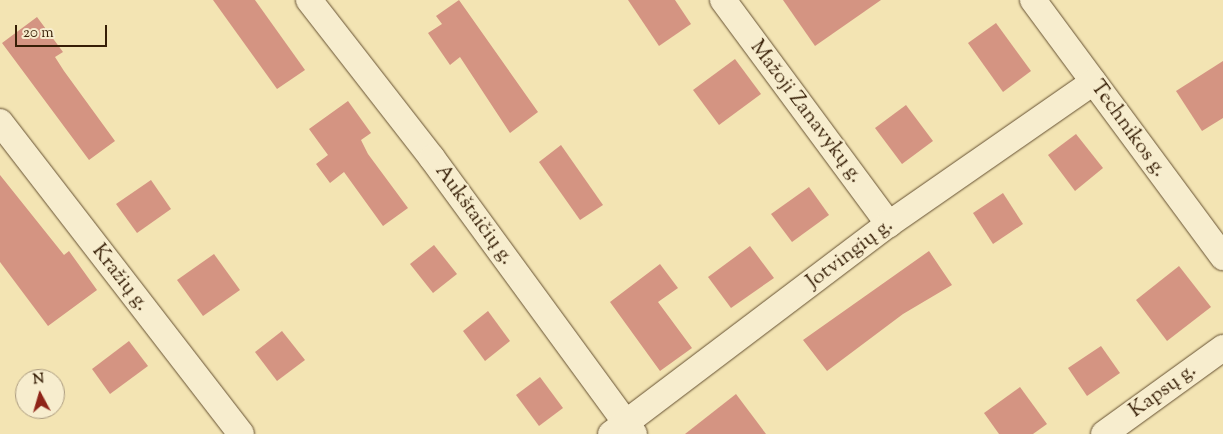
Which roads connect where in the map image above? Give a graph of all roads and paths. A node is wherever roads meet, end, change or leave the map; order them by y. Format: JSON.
{"nodes":[{"id":1,"x":309,"y":0,"type":"edge"},
{"id":2,"x":723,"y":0,"type":"edge"},
{"id":3,"x":1033,"y":0,"type":"edge"},
{"id":4,"x":1093,"y":82,"type":"junction"},
{"id":5,"x":0,"y":122,"type":"edge"},
{"id":6,"x":889,"y":224,"type":"junction"},
{"id":7,"x":1223,"y":258,"type":"edge"},
{"id":8,"x":1223,"y":348,"type":"edge"},
{"id":9,"x":623,"y":431,"type":"edge"},
{"id":10,"x":241,"y":434,"type":"edge"},
{"id":11,"x":1104,"y":434,"type":"edge"}],
"edges":[{"from":1,"to":9,"type":"street","name":"Aukštaičių g."},
{"from":2,"to":6,"type":"street","name":"Mažoji Zanavykų g."},
{"from":3,"to":4,"type":"street","name":"Technikos g."},
{"from":4,"to":6,"type":"street","name":"Jotvingių g."},
{"from":4,"to":7,"type":"street","name":"Technikos g."},
{"from":5,"to":10,"type":"street","name":"Kražių g."},
{"from":6,"to":9,"type":"street","name":"Jotvingių g."},
{"from":8,"to":11,"type":"street","name":"Kapsų g."}]}
